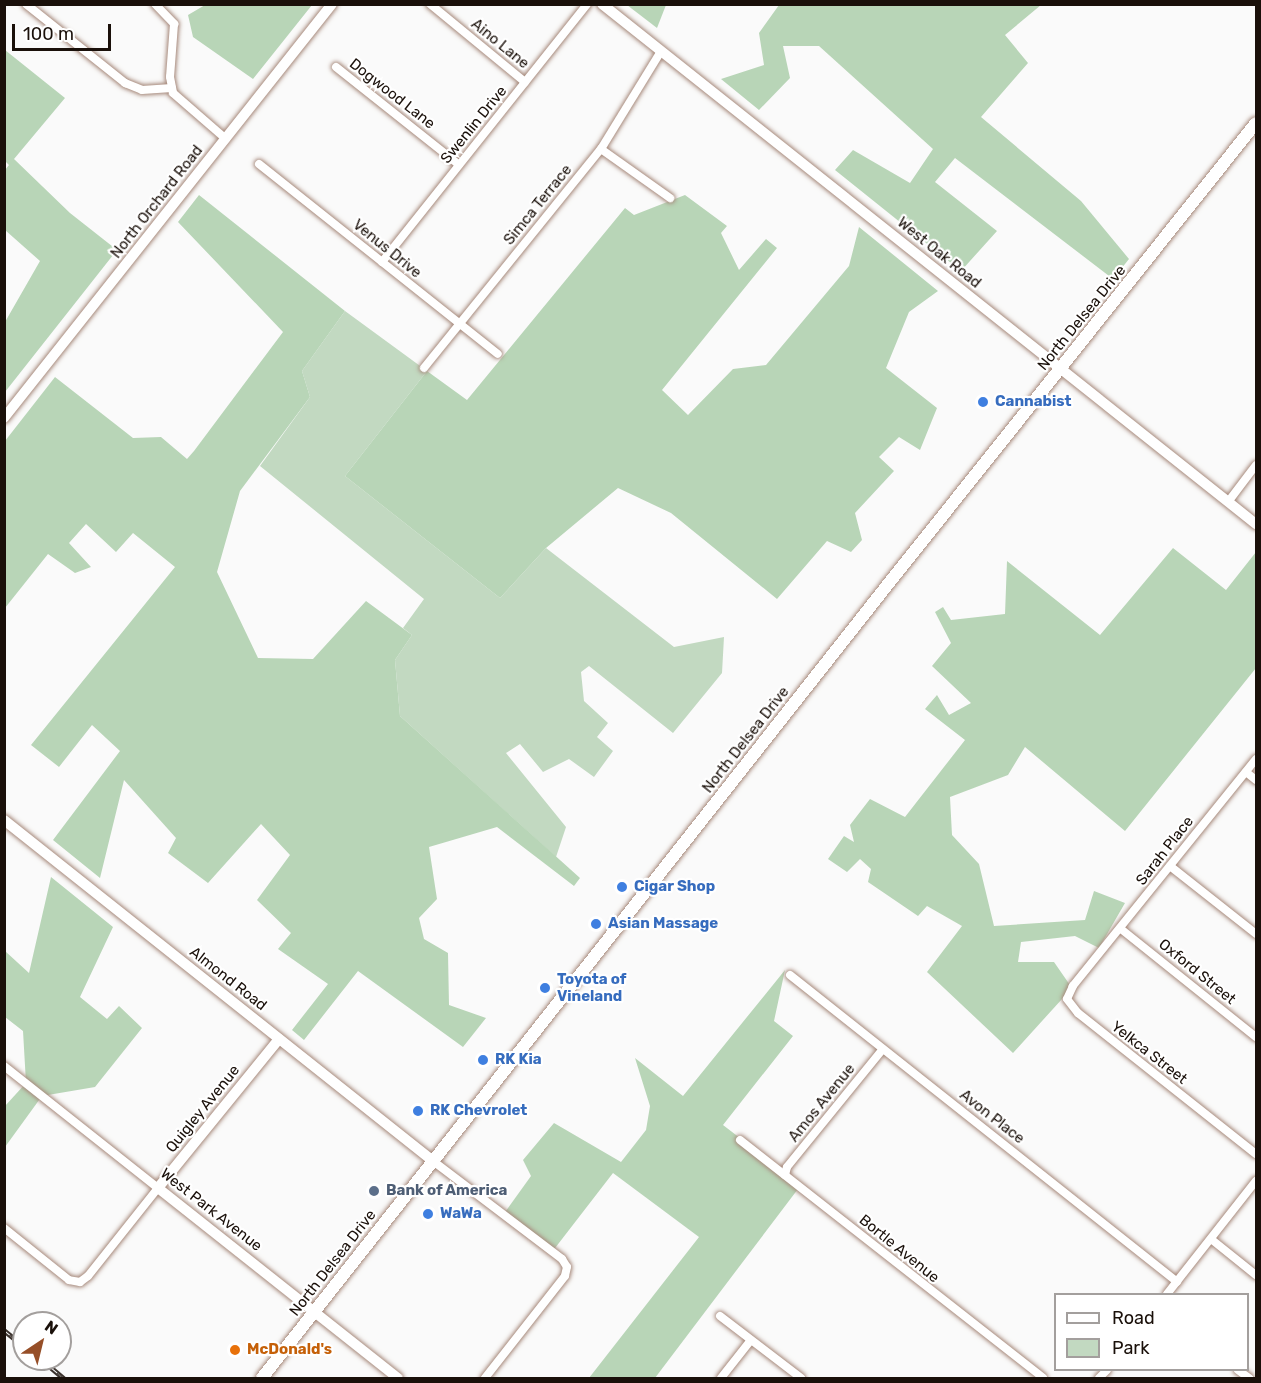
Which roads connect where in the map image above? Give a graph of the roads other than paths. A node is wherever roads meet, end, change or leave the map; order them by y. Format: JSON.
{"nodes":[{"id":1,"x":26,"y":4,"type":"edge"},
{"id":2,"x":155,"y":4,"type":"edge"},
{"id":3,"x":332,"y":4,"type":"edge"},
{"id":4,"x":430,"y":4,"type":"edge"},
{"id":5,"x":587,"y":4,"type":"edge"},
{"id":6,"x":602,"y":4,"type":"edge"},
{"id":7,"x":661,"y":51,"type":"junction"},
{"id":8,"x":336,"y":67,"type":"dead end"},
{"id":9,"x":525,"y":82,"type":"junction"},
{"id":10,"x":172,"y":88,"type":"junction"},
{"id":11,"x":1257,"y":123,"type":"edge"},
{"id":12,"x":226,"y":139,"type":"junction"},
{"id":13,"x":601,"y":149,"type":"junction"},
{"id":14,"x":259,"y":164,"type":"dead end"},
{"id":15,"x":459,"y":165,"type":"junction"},
{"id":16,"x":670,"y":198,"type":"dead end"},
{"id":17,"x":382,"y":262,"type":"junction"},
{"id":18,"x":460,"y":324,"type":"junction"},
{"id":19,"x":498,"y":354,"type":"dead end"},
{"id":20,"x":424,"y":368,"type":"dead end"},
{"id":21,"x":1061,"y":369,"type":"junction"},
{"id":22,"x":4,"y":418,"type":"edge"},
{"id":23,"x":1257,"y":465,"type":"edge"},
{"id":24,"x":1228,"y":502,"type":"junction"},
{"id":25,"x":1257,"y":525,"type":"edge"},
{"id":26,"x":1257,"y":759,"type":"edge"},
{"id":27,"x":1246,"y":772,"type":"junction"},
{"id":28,"x":1257,"y":780,"type":"edge"},
{"id":29,"x":4,"y":820,"type":"edge"},
{"id":30,"x":1170,"y":866,"type":"junction"},
{"id":31,"x":1121,"y":929,"type":"junction"},
{"id":32,"x":1257,"y":934,"type":"edge"},
{"id":33,"x":1095,"y":960,"type":"joint"},
{"id":34,"x":790,"y":975,"type":"dead end"},
{"id":35,"x":1257,"y":1037,"type":"edge"},
{"id":36,"x":279,"y":1040,"type":"junction"},
{"id":37,"x":883,"y":1049,"type":"junction"},
{"id":38,"x":4,"y":1066,"type":"edge"},
{"id":39,"x":740,"y":1140,"type":"dead end"},
{"id":40,"x":1257,"y":1154,"type":"edge"},
{"id":41,"x":433,"y":1161,"type":"junction"},
{"id":42,"x":785,"y":1175,"type":"junction"},
{"id":43,"x":1257,"y":1181,"type":"edge"},
{"id":44,"x":158,"y":1188,"type":"junction"},
{"id":45,"x":4,"y":1228,"type":"edge"},
{"id":46,"x":1211,"y":1239,"type":"junction"},
{"id":47,"x":1257,"y":1275,"type":"edge"},
{"id":48,"x":1177,"y":1282,"type":"junction"},
{"id":49,"x":1168,"y":1293,"type":"edge"},
{"id":50,"x":314,"y":1311,"type":"junction"},
{"id":51,"x":720,"y":1316,"type":"dead end"},
{"id":52,"x":751,"y":1340,"type":"junction"},
{"id":53,"x":262,"y":1378,"type":"edge"},
{"id":54,"x":398,"y":1378,"type":"edge"},
{"id":55,"x":485,"y":1378,"type":"edge"},
{"id":56,"x":721,"y":1378,"type":"edge"},
{"id":57,"x":801,"y":1378,"type":"edge"},
{"id":58,"x":1043,"y":1378,"type":"edge"}],
"edges":[{"from":1,"to":10,"type":"street"},
{"from":2,"to":10,"type":"street"},
{"from":3,"to":12,"type":"street","name":"North Orchard Road"},
{"from":4,"to":9,"type":"street","name":"Aino Lane"},
{"from":5,"to":9,"type":"street","name":"Swenlin Drive"},
{"from":6,"to":7,"type":"street","name":"West Oak Road"},
{"from":7,"to":13,"type":"street","name":"Simca Terrace"},
{"from":7,"to":21,"type":"street","name":"West Oak Road"},
{"from":8,"to":15,"type":"street","name":"Dogwood Lane"},
{"from":9,"to":15,"type":"street","name":"Swenlin Drive"},
{"from":10,"to":12,"type":"street"},
{"from":11,"to":21,"type":"main road","name":"North Delsea Drive"},
{"from":12,"to":22,"type":"street","name":"North Orchard Road"},
{"from":13,"to":16,"type":"street"},
{"from":13,"to":18,"type":"street","name":"Simca Terrace"},
{"from":14,"to":17,"type":"street","name":"Venus Drive"},
{"from":15,"to":17,"type":"street","name":"Swenlin Drive"},
{"from":17,"to":18,"type":"street","name":"Venus Drive"},
{"from":18,"to":19,"type":"street","name":"Venus Drive"},
{"from":18,"to":20,"type":"street","name":"Simca Terrace"},
{"from":21,"to":24,"type":"street","name":"West Oak Road"},
{"from":21,"to":41,"type":"main road","name":"North Delsea Drive"},
{"from":23,"to":24,"type":"street"},
{"from":24,"to":25,"type":"street","name":"West Oak Road"},
{"from":26,"to":27,"type":"street","name":"Sarah Place"},
{"from":27,"to":28,"type":"street"},
{"from":27,"to":30,"type":"street","name":"Sarah Place"},
{"from":29,"to":36,"type":"street","name":"Almond Road"},
{"from":30,"to":31,"type":"street","name":"Sarah Place"},
{"from":30,"to":32,"type":"street"},
{"from":31,"to":33,"type":"street","name":"Sarah Place"},
{"from":31,"to":35,"type":"street","name":"Oxford Street"},
{"from":33,"to":40,"type":"street","name":"Yelkca Street"},
{"from":34,"to":37,"type":"street","name":"Avon Place"},
{"from":36,"to":41,"type":"street","name":"Almond Road"},
{"from":36,"to":44,"type":"street","name":"Quigley Avenue"},
{"from":37,"to":42,"type":"street","name":"Amos Avenue"},
{"from":37,"to":48,"type":"street","name":"Avon Place"},
{"from":38,"to":44,"type":"street","name":"West Park Avenue"},
{"from":39,"to":42,"type":"street","name":"Bortle Avenue"},
{"from":41,"to":50,"type":"main road","name":"North Delsea Drive"},
{"from":41,"to":55,"type":"street"},
{"from":42,"to":58,"type":"street","name":"Bortle Avenue"},
{"from":43,"to":46,"type":"street"},
{"from":44,"to":45,"type":"street","name":"Quigley Avenue"},
{"from":44,"to":50,"type":"street","name":"West Park Avenue"},
{"from":46,"to":47,"type":"street"},
{"from":46,"to":48,"type":"street"},
{"from":48,"to":49,"type":"street"},
{"from":50,"to":53,"type":"main road","name":"North Delsea Drive"},
{"from":50,"to":54,"type":"street","name":"West Park Avenue"},
{"from":51,"to":52,"type":"street"},
{"from":52,"to":56,"type":"street"},
{"from":52,"to":57,"type":"street"}]}
